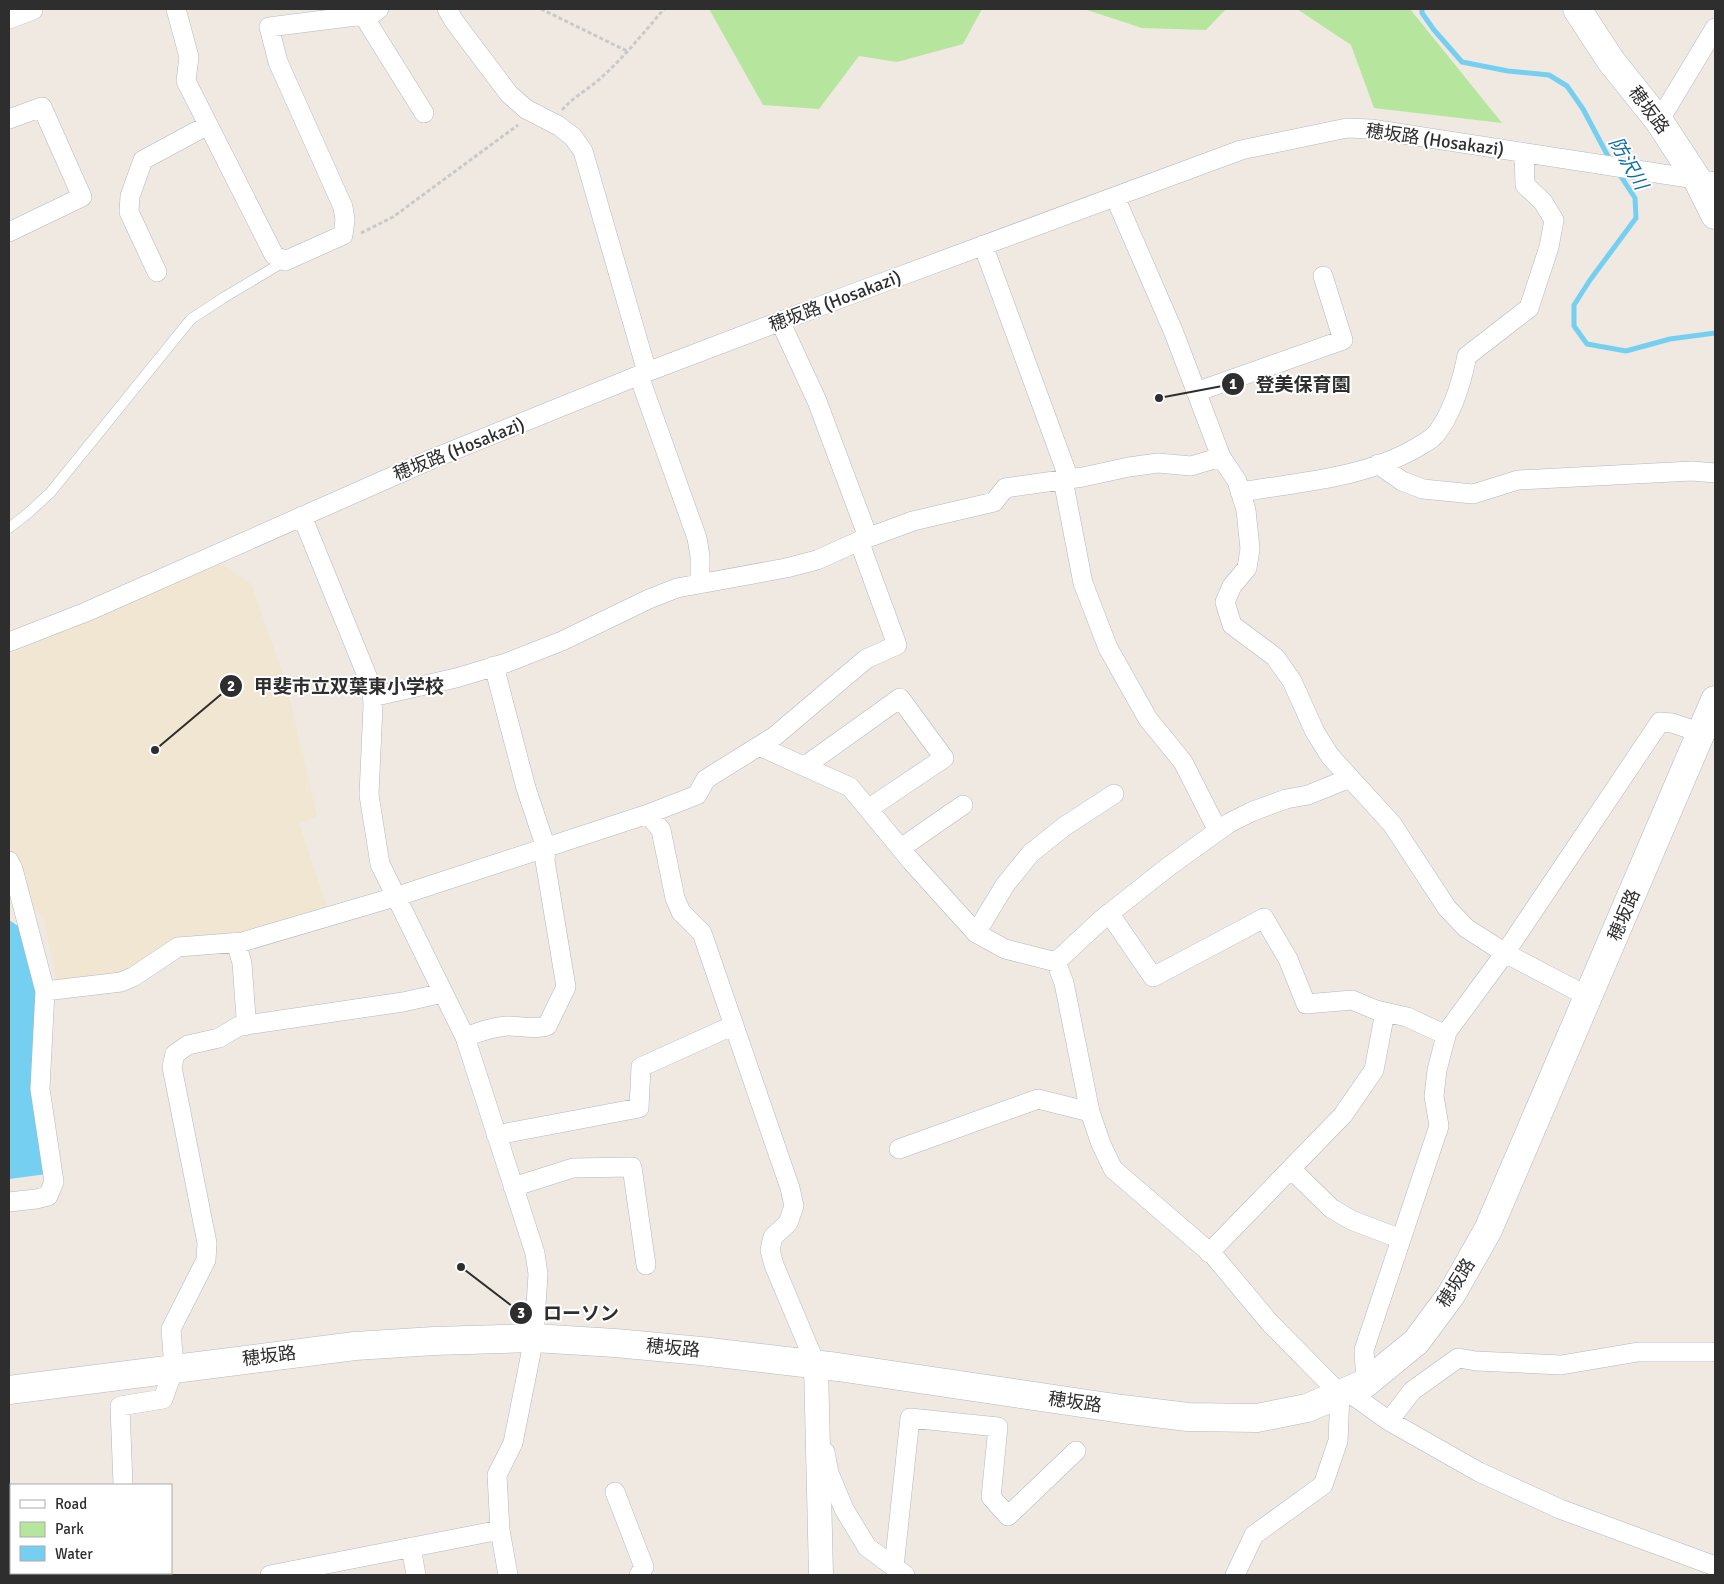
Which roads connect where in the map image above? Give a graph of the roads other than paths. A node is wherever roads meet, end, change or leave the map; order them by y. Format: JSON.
{"nodes":[{"id":1,"x":32,"y":9,"type":"edge"},
{"id":2,"x":176,"y":9,"type":"edge"},
{"id":3,"x":447,"y":9,"type":"edge"},
{"id":4,"x":1577,"y":9,"type":"edge"},
{"id":5,"x":371,"y":12,"type":"edge"},
{"id":6,"x":9,"y":19,"type":"edge"},
{"id":7,"x":1715,"y":28,"type":"edge"},
{"id":8,"x":424,"y":113,"type":"dead end"},
{"id":9,"x":9,"y":119,"type":"edge"},
{"id":10,"x":1659,"y":121,"type":"junction"},
{"id":11,"x":208,"y":125,"type":"junction"},
{"id":12,"x":1524,"y":153,"type":"junction"},
{"id":13,"x":1706,"y":180,"type":"edge"},
{"id":14,"x":1115,"y":197,"type":"junction"},
{"id":15,"x":1715,"y":215,"type":"edge"},
{"id":16,"x":9,"y":232,"type":"edge"},
{"id":17,"x":983,"y":246,"type":"junction"},
{"id":18,"x":285,"y":261,"type":"junction"},
{"id":19,"x":157,"y":272,"type":"dead end"},
{"id":20,"x":1323,"y":276,"type":"dead end"},
{"id":21,"x":780,"y":321,"type":"junction"},
{"id":22,"x":643,"y":374,"type":"junction"},
{"id":23,"x":1196,"y":392,"type":"junction"},
{"id":24,"x":1222,"y":457,"type":"junction"},
{"id":25,"x":1378,"y":464,"type":"junction"},
{"id":26,"x":1715,"y":473,"type":"edge"},
{"id":27,"x":1066,"y":480,"type":"junction"},
{"id":28,"x":1240,"y":492,"type":"junction"},
{"id":29,"x":302,"y":516,"type":"junction"},
{"id":30,"x":9,"y":528,"type":"edge"},
{"id":31,"x":863,"y":539,"type":"junction"},
{"id":32,"x":700,"y":584,"type":"junction"},
{"id":33,"x":9,"y":642,"type":"edge"},
{"id":34,"x":494,"y":666,"type":"junction"},
{"id":35,"x":372,"y":697,"type":"junction"},
{"id":36,"x":1715,"y":700,"type":"edge"},
{"id":37,"x":1703,"y":737,"type":"junction"},
{"id":38,"x":759,"y":746,"type":"junction"},
{"id":39,"x":805,"y":766,"type":"junction"},
{"id":40,"x":1350,"y":778,"type":"junction"},
{"id":41,"x":1114,"y":794,"type":"dead end"},
{"id":42,"x":963,"y":805,"type":"dead end"},
{"id":43,"x":868,"y":809,"type":"junction"},
{"id":44,"x":648,"y":814,"type":"junction"},
{"id":45,"x":1218,"y":831,"type":"junction"},
{"id":46,"x":546,"y":848,"type":"junction"},
{"id":47,"x":901,"y":848,"type":"junction"},
{"id":48,"x":9,"y":861,"type":"edge"},
{"id":49,"x":395,"y":897,"type":"junction"},
{"id":50,"x":1109,"y":913,"type":"junction"},
{"id":51,"x":976,"y":933,"type":"junction"},
{"id":52,"x":236,"y":942,"type":"junction"},
{"id":53,"x":1505,"y":953,"type":"junction"},
{"id":54,"x":1056,"y":962,"type":"junction"},
{"id":55,"x":45,"y":991,"type":"junction"},
{"id":56,"x":443,"y":993,"type":"junction"},
{"id":57,"x":1589,"y":998,"type":"junction"},
{"id":58,"x":1385,"y":1012,"type":"junction"},
{"id":59,"x":734,"y":1024,"type":"junction"},
{"id":60,"x":244,"y":1026,"type":"junction"},
{"id":61,"x":1446,"y":1035,"type":"junction"},
{"id":62,"x":465,"y":1037,"type":"junction"},
{"id":63,"x":1090,"y":1112,"type":"junction"},
{"id":64,"x":496,"y":1135,"type":"junction"},
{"id":65,"x":899,"y":1149,"type":"dead end"},
{"id":66,"x":1291,"y":1168,"type":"junction"},
{"id":67,"x":513,"y":1188,"type":"junction"},
{"id":68,"x":9,"y":1202,"type":"edge"},
{"id":69,"x":1401,"y":1239,"type":"junction"},
{"id":70,"x":1209,"y":1253,"type":"junction"},
{"id":71,"x":646,"y":1265,"type":"dead end"},
{"id":72,"x":534,"y":1338,"type":"junction"},
{"id":73,"x":1715,"y":1352,"type":"edge"},
{"id":74,"x":816,"y":1365,"type":"junction"},
{"id":75,"x":174,"y":1368,"type":"junction"},
{"id":76,"x":1351,"y":1389,"type":"junction"},
{"id":77,"x":9,"y":1390,"type":"edge"},
{"id":78,"x":818,"y":1419,"type":"junction"},
{"id":79,"x":1389,"y":1421,"type":"junction"},
{"id":80,"x":1076,"y":1451,"type":"dead end"},
{"id":81,"x":123,"y":1484,"type":"edge"},
{"id":82,"x":615,"y":1492,"type":"dead end"},
{"id":83,"x":500,"y":1530,"type":"junction"},
{"id":84,"x":411,"y":1547,"type":"junction"},
{"id":85,"x":1715,"y":1566,"type":"edge"},
{"id":86,"x":330,"y":1569,"type":"edge"},
{"id":87,"x":899,"y":1571,"type":"edge"},
{"id":88,"x":270,"y":1575,"type":"edge"},
{"id":89,"x":416,"y":1575,"type":"edge"},
{"id":90,"x":508,"y":1575,"type":"edge"},
{"id":91,"x":639,"y":1575,"type":"edge"},
{"id":92,"x":820,"y":1575,"type":"edge"},
{"id":93,"x":1235,"y":1575,"type":"edge"}],
"edges":[{"from":1,"to":6,"type":"street"},
{"from":2,"to":11,"type":"street"},
{"from":3,"to":22,"type":"street"},
{"from":4,"to":10,"type":"main road","name":"穂坂路"},
{"from":5,"to":8,"type":"street"},
{"from":5,"to":18,"type":"street"},
{"from":7,"to":10,"type":"street"},
{"from":9,"to":16,"type":"street"},
{"from":10,"to":13,"type":"main road","name":"穂坂路"},
{"from":11,"to":18,"type":"street"},
{"from":11,"to":19,"type":"street"},
{"from":12,"to":13,"type":"street","name":"穂坂路 (Hosakazi)"},
{"from":12,"to":14,"type":"street","name":"穂坂路 (Hosakazi)"},
{"from":12,"to":25,"type":"street"},
{"from":13,"to":15,"type":"main road","name":"穂坂路"},
{"from":14,"to":17,"type":"street","name":"穂坂路 (Hosakazi)"},
{"from":14,"to":23,"type":"street"},
{"from":17,"to":21,"type":"street","name":"穂坂路 (Hosakazi)"},
{"from":17,"to":27,"type":"street"},
{"from":18,"to":30,"type":"lane"},
{"from":20,"to":23,"type":"street"},
{"from":21,"to":22,"type":"street","name":"穂坂路 (Hosakazi)"},
{"from":21,"to":31,"type":"street"},
{"from":22,"to":29,"type":"street","name":"穂坂路 (Hosakazi)"},
{"from":22,"to":32,"type":"street"},
{"from":23,"to":24,"type":"street"},
{"from":24,"to":27,"type":"street"},
{"from":24,"to":28,"type":"street"},
{"from":25,"to":26,"type":"street"},
{"from":25,"to":28,"type":"street"},
{"from":27,"to":31,"type":"street"},
{"from":27,"to":45,"type":"street"},
{"from":28,"to":40,"type":"street"},
{"from":29,"to":33,"type":"street","name":"穂坂路 (Hosakazi)"},
{"from":29,"to":35,"type":"street"},
{"from":31,"to":32,"type":"street"},
{"from":31,"to":38,"type":"street"},
{"from":32,"to":34,"type":"street"},
{"from":34,"to":35,"type":"street"},
{"from":34,"to":46,"type":"street"},
{"from":35,"to":49,"type":"street"},
{"from":36,"to":37,"type":"main road","name":"穂坂路"},
{"from":37,"to":53,"type":"street"},
{"from":37,"to":57,"type":"main road","name":"穂坂路"},
{"from":38,"to":39,"type":"street"},
{"from":38,"to":44,"type":"street"},
{"from":39,"to":43,"type":"street"},
{"from":39,"to":43,"type":"street"},
{"from":40,"to":45,"type":"street"},
{"from":40,"to":53,"type":"street"},
{"from":41,"to":51,"type":"street"},
{"from":42,"to":47,"type":"street"},
{"from":43,"to":47,"type":"street"},
{"from":44,"to":46,"type":"street"},
{"from":44,"to":59,"type":"street"},
{"from":45,"to":50,"type":"street"},
{"from":46,"to":49,"type":"street"},
{"from":46,"to":62,"type":"street"},
{"from":47,"to":51,"type":"street"},
{"from":48,"to":55,"type":"street"},
{"from":49,"to":52,"type":"street"},
{"from":49,"to":56,"type":"street"},
{"from":50,"to":54,"type":"street"},
{"from":50,"to":58,"type":"street"},
{"from":51,"to":54,"type":"street"},
{"from":52,"to":55,"type":"street"},
{"from":52,"to":60,"type":"street"},
{"from":53,"to":57,"type":"street"},
{"from":53,"to":61,"type":"street"},
{"from":54,"to":63,"type":"street"},
{"from":55,"to":68,"type":"street"},
{"from":56,"to":60,"type":"street"},
{"from":56,"to":62,"type":"street"},
{"from":57,"to":76,"type":"main road","name":"穂坂路"},
{"from":58,"to":61,"type":"street"},
{"from":58,"to":66,"type":"street"},
{"from":59,"to":64,"type":"street"},
{"from":59,"to":74,"type":"street"},
{"from":60,"to":75,"type":"street"},
{"from":61,"to":69,"type":"street"},
{"from":62,"to":64,"type":"street"},
{"from":63,"to":65,"type":"street"},
{"from":63,"to":70,"type":"street"},
{"from":64,"to":67,"type":"street"},
{"from":66,"to":69,"type":"street"},
{"from":66,"to":70,"type":"street"},
{"from":67,"to":71,"type":"street"},
{"from":67,"to":72,"type":"street"},
{"from":69,"to":76,"type":"street"},
{"from":70,"to":76,"type":"street"},
{"from":72,"to":74,"type":"main road","name":"穂坂路"},
{"from":72,"to":75,"type":"main road","name":"穂坂路"},
{"from":72,"to":83,"type":"street"},
{"from":73,"to":79,"type":"street"},
{"from":74,"to":76,"type":"main road","name":"穂坂路"},
{"from":74,"to":78,"type":"street"},
{"from":75,"to":77,"type":"main road","name":"穂坂路"},
{"from":75,"to":81,"type":"street"},
{"from":76,"to":79,"type":"street"},
{"from":76,"to":93,"type":"street"},
{"from":78,"to":87,"type":"street"},
{"from":78,"to":92,"type":"street"},
{"from":79,"to":85,"type":"street"},
{"from":80,"to":87,"type":"street"},
{"from":82,"to":91,"type":"street"},
{"from":83,"to":84,"type":"street"},
{"from":83,"to":90,"type":"street"},
{"from":84,"to":86,"type":"street"},
{"from":84,"to":89,"type":"street"},
{"from":86,"to":88,"type":"street"}]}
